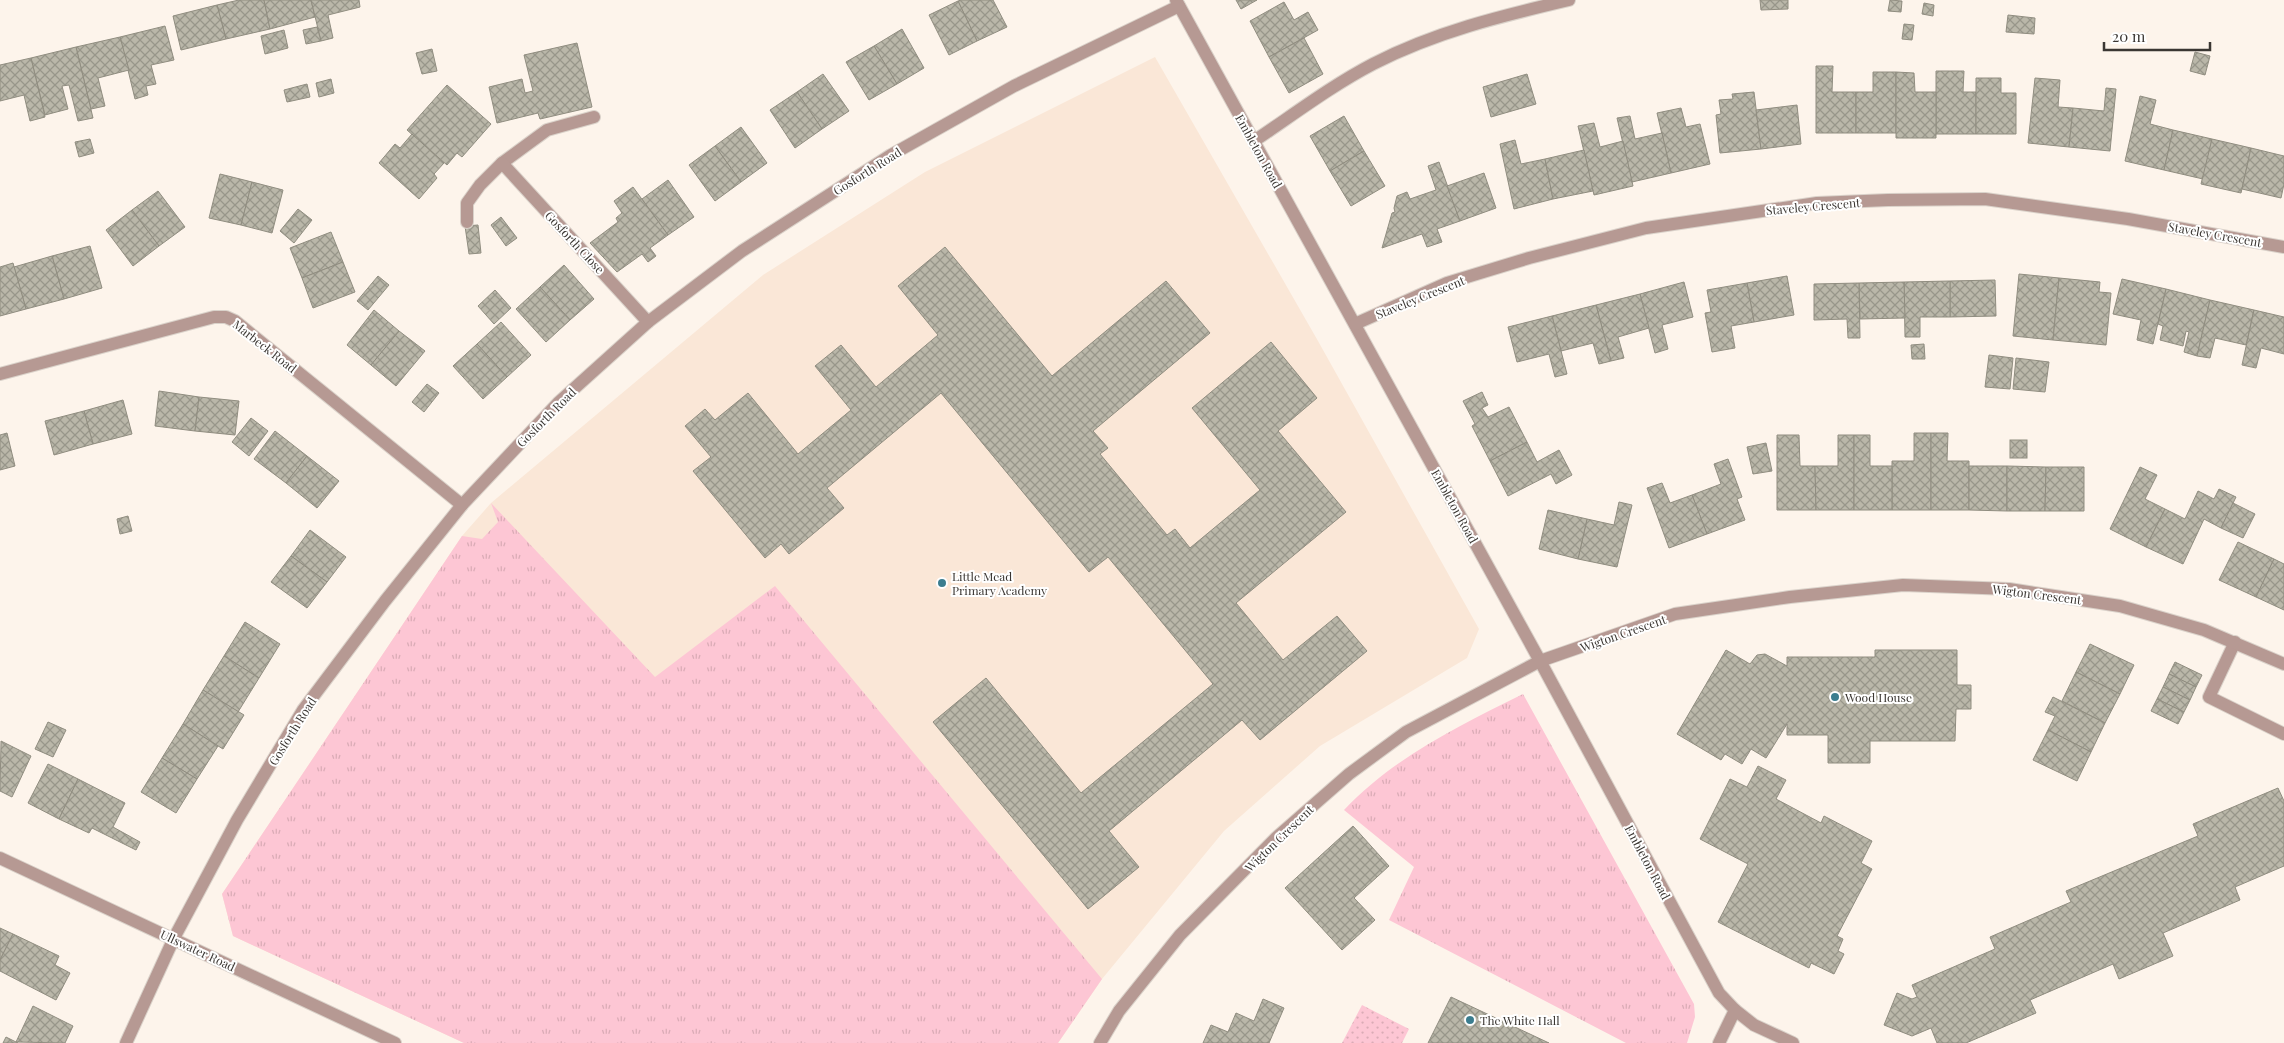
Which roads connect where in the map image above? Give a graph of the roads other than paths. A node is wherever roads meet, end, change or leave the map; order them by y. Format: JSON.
{"nodes":[{"id":1,"x":1569,"y":0,"type":"edge"},
{"id":2,"x":1178,"y":3,"type":"edge"},
{"id":3,"x":594,"y":117,"type":"dead end"},
{"id":4,"x":1254,"y":140,"type":"junction"},
{"id":5,"x":502,"y":163,"type":"junction"},
{"id":6,"x":467,"y":222,"type":"dead end"},
{"id":7,"x":2284,"y":247,"type":"edge"},
{"id":8,"x":648,"y":322,"type":"junction"},
{"id":9,"x":1355,"y":324,"type":"junction"},
{"id":10,"x":0,"y":374,"type":"edge"},
{"id":11,"x":462,"y":505,"type":"junction"},
{"id":12,"x":2235,"y":642,"type":"junction"},
{"id":13,"x":1540,"y":662,"type":"junction"},
{"id":14,"x":2284,"y":664,"type":"edge"},
{"id":15,"x":2284,"y":734,"type":"edge"},
{"id":16,"x":0,"y":858,"type":"edge"},
{"id":17,"x":174,"y":938,"type":"junction"},
{"id":18,"x":1735,"y":1010,"type":"junction"},
{"id":19,"x":126,"y":1043,"type":"edge"},
{"id":20,"x":395,"y":1043,"type":"edge"},
{"id":21,"x":1100,"y":1043,"type":"edge"},
{"id":22,"x":1719,"y":1043,"type":"edge"},
{"id":23,"x":1793,"y":1043,"type":"edge"}],
"edges":[{"from":1,"to":4,"type":"street"},
{"from":2,"to":4,"type":"street","name":"Embleton Road"},
{"from":2,"to":8,"type":"street","name":"Gosforth Road"},
{"from":3,"to":5,"type":"street"},
{"from":4,"to":9,"type":"street","name":"Embleton Road"},
{"from":5,"to":6,"type":"street"},
{"from":5,"to":8,"type":"street","name":"Gosforth Close"},
{"from":7,"to":9,"type":"street","name":"Staveley Crescent"},
{"from":8,"to":11,"type":"street","name":"Gosforth Road"},
{"from":9,"to":13,"type":"street","name":"Embleton Road"},
{"from":10,"to":11,"type":"street","name":"Marbeck Road"},
{"from":11,"to":17,"type":"street","name":"Gosforth Road"},
{"from":12,"to":13,"type":"street","name":"Wigton Crescent"},
{"from":12,"to":14,"type":"street","name":"Wigton Crescent"},
{"from":12,"to":15,"type":"street"},
{"from":13,"to":18,"type":"street","name":"Embleton Road"},
{"from":13,"to":21,"type":"street","name":"Wigton Crescent"},
{"from":16,"to":17,"type":"street","name":"Ullswater Road"},
{"from":17,"to":19,"type":"street","name":"Gosforth Road"},
{"from":17,"to":20,"type":"street","name":"Ullswater Road"},
{"from":18,"to":22,"type":"street"},
{"from":18,"to":23,"type":"street","name":"Embleton Road"}]}
